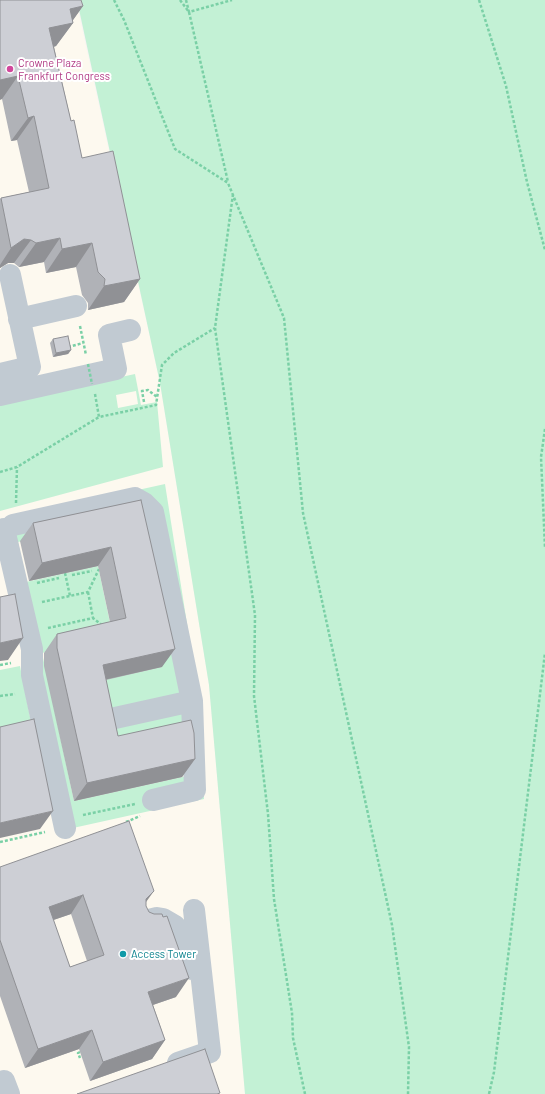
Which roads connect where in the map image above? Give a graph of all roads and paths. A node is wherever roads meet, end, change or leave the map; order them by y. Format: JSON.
{"nodes":[{"id":1,"x":114,"y":0,"type":"edge"},
{"id":2,"x":180,"y":0,"type":"edge"},
{"id":3,"x":186,"y":0,"type":"edge"},
{"id":4,"x":232,"y":0,"type":"edge"},
{"id":5,"x":479,"y":0,"type":"edge"},
{"id":6,"x":189,"y":12,"type":"junction"},
{"id":7,"x":228,"y":183,"type":"junction"},
{"id":8,"x":233,"y":193,"type":"junction"},
{"id":9,"x":545,"y":250,"type":"edge"},
{"id":10,"x":10,"y":275,"type":"edge"},
{"id":11,"x":76,"y":306,"type":"joint"},
{"id":12,"x":19,"y":319,"type":"junction"},
{"id":13,"x":215,"y":328,"type":"junction"},
{"id":14,"x":130,"y":330,"type":"dead end"},
{"id":15,"x":84,"y":343,"type":"junction"},
{"id":16,"x":65,"y":347,"type":"edge"},
{"id":17,"x":86,"y":356,"type":"dead end"},
{"id":18,"x":88,"y":364,"type":"dead end"},
{"id":19,"x":0,"y":374,"type":"edge"},
{"id":20,"x":92,"y":384,"type":"dead end"},
{"id":21,"x":94,"y":392,"type":"dead end"},
{"id":22,"x":0,"y":395,"type":"edge"},
{"id":23,"x":157,"y":397,"type":"junction"},
{"id":24,"x":144,"y":402,"type":"dead end"},
{"id":25,"x":99,"y":417,"type":"junction"},
{"id":26,"x":545,"y":429,"type":"edge"},
{"id":27,"x":17,"y":467,"type":"junction"},
{"id":28,"x":0,"y":472,"type":"edge"},
{"id":29,"x":10,"y":521,"type":"edge"},
{"id":30,"x":545,"y":548,"type":"edge"},
{"id":31,"x":99,"y":569,"type":"edge"},
{"id":32,"x":92,"y":571,"type":"edge"},
{"id":33,"x":65,"y":573,"type":"edge"},
{"id":34,"x":72,"y":576,"type":"edge"},
{"id":35,"x":59,"y":578,"type":"edge"},
{"id":36,"x":31,"y":585,"type":"dead end"},
{"id":37,"x":88,"y":592,"type":"junction"},
{"id":38,"x":70,"y":596,"type":"junction"},
{"id":39,"x":22,"y":606,"type":"junction"},
{"id":40,"x":93,"y":618,"type":"junction"},
{"id":41,"x":108,"y":629,"type":"edge"},
{"id":42,"x":28,"y":632,"type":"junction"},
{"id":43,"x":545,"y":653,"type":"edge"},
{"id":44,"x":192,"y":701,"type":"junction"},
{"id":45,"x":115,"y":718,"type":"edge"},
{"id":46,"x":149,"y":807,"type":"junction"},
{"id":47,"x":124,"y":823,"type":"edge"},
{"id":48,"x":64,"y":824,"type":"joint"},
{"id":49,"x":42,"y":833,"type":"edge"},
{"id":50,"x":0,"y":842,"type":"edge"},
{"id":51,"x":194,"y":910,"type":"dead end"},
{"id":52,"x":145,"y":921,"type":"edge"},
{"id":53,"x":203,"y":998,"type":"junction"},
{"id":54,"x":80,"y":1052,"type":"edge"},
{"id":55,"x":80,"y":1058,"type":"dead end"},
{"id":56,"x":157,"y":1071,"type":"edge"},
{"id":57,"x":305,"y":1094,"type":"edge"},
{"id":58,"x":408,"y":1094,"type":"edge"},
{"id":59,"x":489,"y":1094,"type":"edge"}],
"edges":[{"from":1,"to":7,"type":"path"},
{"from":2,"to":6,"type":"path"},
{"from":3,"to":6,"type":"path"},
{"from":4,"to":6,"type":"path"},
{"from":5,"to":9,"type":"path"},
{"from":6,"to":7,"type":"path"},
{"from":7,"to":8,"type":"path"},
{"from":8,"to":13,"type":"path"},
{"from":8,"to":58,"type":"path"},
{"from":10,"to":12,"type":"lane"},
{"from":11,"to":12,"type":"lane"},
{"from":11,"to":15,"type":"path"},
{"from":12,"to":19,"type":"lane"},
{"from":13,"to":23,"type":"path"},
{"from":13,"to":57,"type":"path"},
{"from":14,"to":22,"type":"lane"},
{"from":15,"to":16,"type":"path"},
{"from":15,"to":17,"type":"path"},
{"from":18,"to":20,"type":"path","bridge":true},
{"from":21,"to":25,"type":"path"},
{"from":23,"to":24,"type":"path"},
{"from":23,"to":25,"type":"path"},
{"from":25,"to":27,"type":"path"},
{"from":26,"to":30,"type":"path"},
{"from":27,"to":28,"type":"path"},
{"from":27,"to":29,"type":"path"},
{"from":29,"to":39,"type":"lane"},
{"from":29,"to":44,"type":"lane"},
{"from":31,"to":37,"type":"path"},
{"from":32,"to":34,"type":"path"},
{"from":33,"to":38,"type":"path"},
{"from":35,"to":36,"type":"path"},
{"from":37,"to":38,"type":"path"},
{"from":37,"to":40,"type":"path"},
{"from":38,"to":39,"type":"path"},
{"from":39,"to":42,"type":"lane"},
{"from":40,"to":41,"type":"path"},
{"from":40,"to":42,"type":"path"},
{"from":42,"to":48,"type":"lane"},
{"from":43,"to":59,"type":"path"},
{"from":44,"to":45,"type":"lane"},
{"from":44,"to":46,"type":"lane"},
{"from":46,"to":47,"type":"path"},
{"from":46,"to":48,"type":"path"},
{"from":49,"to":50,"type":"path"},
{"from":51,"to":53,"type":"lane"},
{"from":52,"to":53,"type":"lane"},
{"from":53,"to":56,"type":"lane"},
{"from":54,"to":55,"type":"path"}]}
